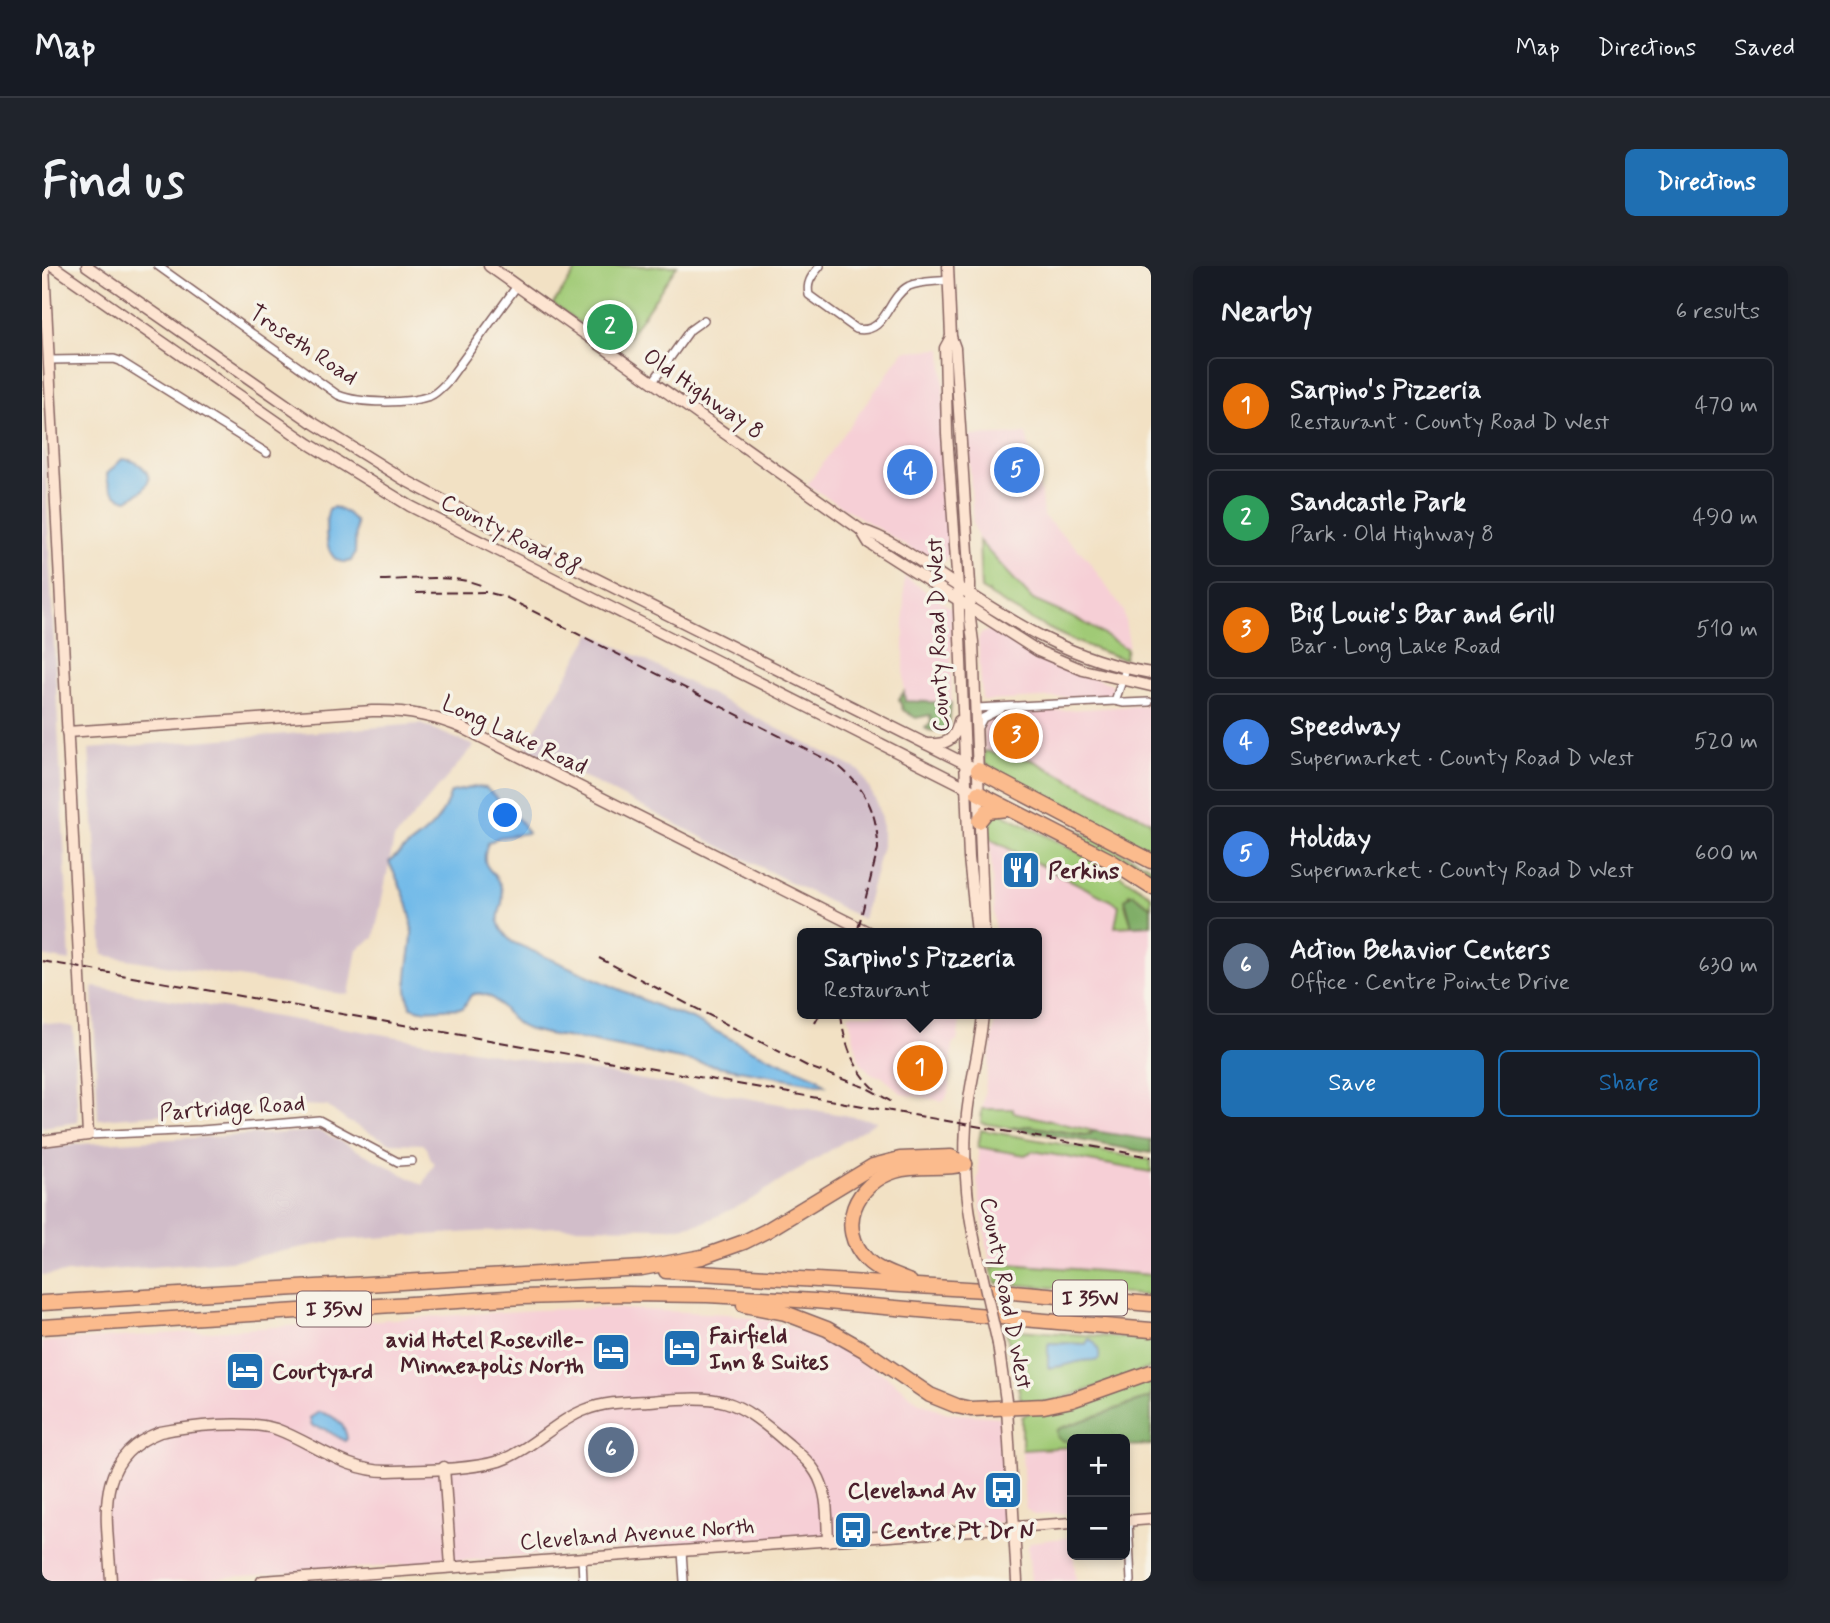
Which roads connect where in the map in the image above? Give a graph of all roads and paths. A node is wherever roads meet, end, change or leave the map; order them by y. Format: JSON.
{"nodes":[{"id":1,"x":44,"y":266,"type":"edge"},
{"id":2,"x":53,"y":266,"type":"edge"},
{"id":3,"x":87,"y":266,"type":"edge"},
{"id":4,"x":158,"y":266,"type":"edge"},
{"id":5,"x":489,"y":266,"type":"edge"},
{"id":6,"x":820,"y":266,"type":"edge"},
{"id":7,"x":948,"y":266,"type":"edge"},
{"id":8,"x":948,"y":280,"type":"junction"},
{"id":9,"x":517,"y":286,"type":"junction"},
{"id":10,"x":704,"y":320,"type":"dead end"},
{"id":11,"x":951,"y":337,"type":"junction"},
{"id":12,"x":49,"y":360,"type":"junction"},
{"id":13,"x":652,"y":383,"type":"junction"},
{"id":14,"x":267,"y":453,"type":"dead end"},
{"id":15,"x":861,"y":530,"type":"junction"},
{"id":16,"x":956,"y":556,"type":"junction"},
{"id":17,"x":920,"y":560,"type":"junction"},
{"id":18,"x":958,"y":587,"type":"junction"},
{"id":19,"x":970,"y":595,"type":"junction"},
{"id":20,"x":959,"y":601,"type":"junction"},
{"id":21,"x":970,"y":608,"type":"junction"},
{"id":22,"x":998,"y":625,"type":"junction"},
{"id":23,"x":973,"y":642,"type":"junction"},
{"id":24,"x":1126,"y":669,"type":"junction"},
{"id":25,"x":1151,"y":673,"type":"edge"},
{"id":26,"x":1122,"y":681,"type":"junction"},
{"id":27,"x":1151,"y":686,"type":"edge"},
{"id":28,"x":1115,"y":701,"type":"junction"},
{"id":29,"x":1149,"y":702,"type":"dead end"},
{"id":30,"x":1009,"y":706,"type":"junction"},
{"id":31,"x":976,"y":708,"type":"junction"},
{"id":32,"x":962,"y":712,"type":"junction"},
{"id":33,"x":976,"y":730,"type":"junction"},
{"id":34,"x":67,"y":732,"type":"junction"},
{"id":35,"x":924,"y":744,"type":"junction"},
{"id":36,"x":964,"y":764,"type":"junction"},
{"id":37,"x":978,"y":770,"type":"junction"},
{"id":38,"x":971,"y":791,"type":"junction"},
{"id":39,"x":1008,"y":809,"type":"junction"},
{"id":40,"x":979,"y":821,"type":"junction"},
{"id":41,"x":1151,"y":861,"type":"edge"},
{"id":42,"x":1151,"y":887,"type":"edge"},
{"id":43,"x":860,"y":928,"type":"edge"},
{"id":44,"x":976,"y":928,"type":"edge"},
{"id":45,"x":984,"y":928,"type":"edge"},
{"id":46,"x":983,"y":1019,"type":"edge"},
{"id":47,"x":88,"y":1135,"type":"junction"},
{"id":48,"x":42,"y":1141,"type":"edge"},
{"id":49,"x":412,"y":1161,"type":"dead end"},
{"id":50,"x":965,"y":1164,"type":"junction"},
{"id":51,"x":626,"y":1269,"type":"junction"},
{"id":52,"x":919,"y":1286,"type":"junction"},
{"id":53,"x":627,"y":1294,"type":"junction"},
{"id":54,"x":42,"y":1303,"type":"edge"},
{"id":55,"x":1151,"y":1304,"type":"edge"},
{"id":56,"x":42,"y":1327,"type":"edge"},
{"id":57,"x":1151,"y":1330,"type":"edge"},
{"id":58,"x":1151,"y":1372,"type":"edge"},
{"id":59,"x":1007,"y":1408,"type":"junction"},
{"id":60,"x":444,"y":1467,"type":"junction"},
{"id":61,"x":1151,"y":1519,"type":"edge"},
{"id":62,"x":1130,"y":1521,"type":"edge"},
{"id":63,"x":1067,"y":1523,"type":"edge"},
{"id":64,"x":1014,"y":1527,"type":"junction"},
{"id":65,"x":828,"y":1541,"type":"junction"},
{"id":66,"x":682,"y":1551,"type":"junction"},
{"id":67,"x":582,"y":1558,"type":"junction"},
{"id":68,"x":1130,"y":1560,"type":"edge"},
{"id":69,"x":451,"y":1567,"type":"junction"},
{"id":70,"x":111,"y":1581,"type":"edge"},
{"id":71,"x":262,"y":1581,"type":"edge"},
{"id":72,"x":583,"y":1581,"type":"edge"},
{"id":73,"x":684,"y":1581,"type":"edge"},
{"id":74,"x":1017,"y":1581,"type":"edge"},
{"id":75,"x":1132,"y":1581,"type":"edge"}],
"edges":[{"from":1,"to":12,"type":"street"},
{"from":2,"to":38,"type":"street","name":"County Road 88"},
{"from":3,"to":35,"type":"street","name":"County Road 88"},
{"from":4,"to":9,"type":"street","name":"Troseth Road"},
{"from":5,"to":9,"type":"street","name":"Old Highway 8"},
{"from":6,"to":8,"type":"street"},
{"from":7,"to":8,"type":"street","name":"County Road D West"},
{"from":8,"to":11,"type":"street","name":"County Road D West"},
{"from":9,"to":13,"type":"street","name":"Old Highway 8"},
{"from":10,"to":13,"type":"street"},
{"from":11,"to":16,"type":"street","name":"County Road D West"},
{"from":11,"to":19,"type":"street","name":"County Road D West"},
{"from":12,"to":14,"type":"street"},
{"from":12,"to":34,"type":"street"},
{"from":13,"to":15,"type":"street","name":"Old Highway 8"},
{"from":15,"to":17,"type":"street","name":"Old Highway 8"},
{"from":15,"to":20,"type":"street","name":"Old Highway 8"},
{"from":16,"to":17,"type":"street"},
{"from":16,"to":18,"type":"street","name":"County Road D West"},
{"from":17,"to":18,"type":"street","name":"Old Highway 8"},
{"from":18,"to":19,"type":"street","name":"Old Highway 8"},
{"from":18,"to":20,"type":"street","name":"County Road D West"},
{"from":19,"to":21,"type":"street","name":"County Road D West"},
{"from":19,"to":24,"type":"street","name":"Old Highway 8"},
{"from":20,"to":21,"type":"street","name":"Old Highway 8"},
{"from":20,"to":32,"type":"street","name":"County Road D West"},
{"from":21,"to":22,"type":"street","name":"Old Highway 8"},
{"from":21,"to":23,"type":"street","name":"County Road D West"},
{"from":22,"to":23,"type":"street"},
{"from":22,"to":26,"type":"street","name":"Old Highway 8"},
{"from":23,"to":31,"type":"street","name":"County Road D West"},
{"from":24,"to":25,"type":"street","name":"Old Highway 8"},
{"from":24,"to":26,"type":"street"},
{"from":26,"to":27,"type":"street","name":"Old Highway 8"},
{"from":26,"to":28,"type":"street"},
{"from":28,"to":29,"type":"street"},
{"from":28,"to":30,"type":"street"},
{"from":30,"to":31,"type":"street"},
{"from":30,"to":33,"type":"street"},
{"from":31,"to":33,"type":"street","name":"County Road D West"},
{"from":32,"to":35,"type":"street"},
{"from":32,"to":36,"type":"street","name":"County Road D West"},
{"from":33,"to":37,"type":"street","name":"County Road D West"},
{"from":34,"to":43,"type":"street","name":"Long Lake Road"},
{"from":34,"to":47,"type":"street"},
{"from":35,"to":36,"type":"street","name":"County Road 88"},
{"from":36,"to":37,"type":"street","name":"County Road 88"},
{"from":36,"to":38,"type":"street","name":"County Road D West"},
{"from":37,"to":38,"type":"street","name":"County Road D West"},
{"from":37,"to":41,"type":"highway"},
{"from":38,"to":39,"type":"highway"},
{"from":38,"to":40,"type":"street","name":"County Road D West"},
{"from":38,"to":44,"type":"street","name":"County Road D West"},
{"from":39,"to":40,"type":"highway"},
{"from":39,"to":42,"type":"highway"},
{"from":40,"to":45,"type":"street","name":"County Road D West"},
{"from":46,"to":50,"type":"street","name":"County Road D West"},
{"from":47,"to":48,"type":"street"},
{"from":47,"to":49,"type":"street","name":"Partridge Road"},
{"from":50,"to":51,"type":"highway"},
{"from":50,"to":52,"type":"highway"},
{"from":50,"to":59,"type":"street","name":"County Road D West","bridge":true},
{"from":51,"to":52,"type":"highway","number":"I 35W"},
{"from":51,"to":54,"type":"highway","number":"I 35W"},
{"from":52,"to":55,"type":"highway","number":"I 35W"},
{"from":53,"to":56,"type":"highway","number":"I 35W"},
{"from":53,"to":57,"type":"highway","number":"I 35W"},
{"from":53,"to":59,"type":"highway"},
{"from":58,"to":59,"type":"highway"},
{"from":59,"to":64,"type":"street","name":"County Road D West"},
{"from":60,"to":65,"type":"street"},
{"from":60,"to":69,"type":"street"},
{"from":60,"to":70,"type":"street"},
{"from":61,"to":62,"type":"street"},
{"from":63,"to":64,"type":"street","name":"Cleveland Avenue North"},
{"from":64,"to":65,"type":"street","name":"Cleveland Avenue North"},
{"from":64,"to":74,"type":"street","name":"County Road D West"},
{"from":65,"to":66,"type":"street","name":"Cleveland Avenue North"},
{"from":66,"to":67,"type":"street","name":"Cleveland Avenue North"},
{"from":66,"to":73,"type":"street"},
{"from":67,"to":69,"type":"street","name":"Cleveland Avenue North"},
{"from":67,"to":72,"type":"street"},
{"from":68,"to":75,"type":"street"},
{"from":69,"to":71,"type":"street","name":"Cleveland Avenue North"}]}
